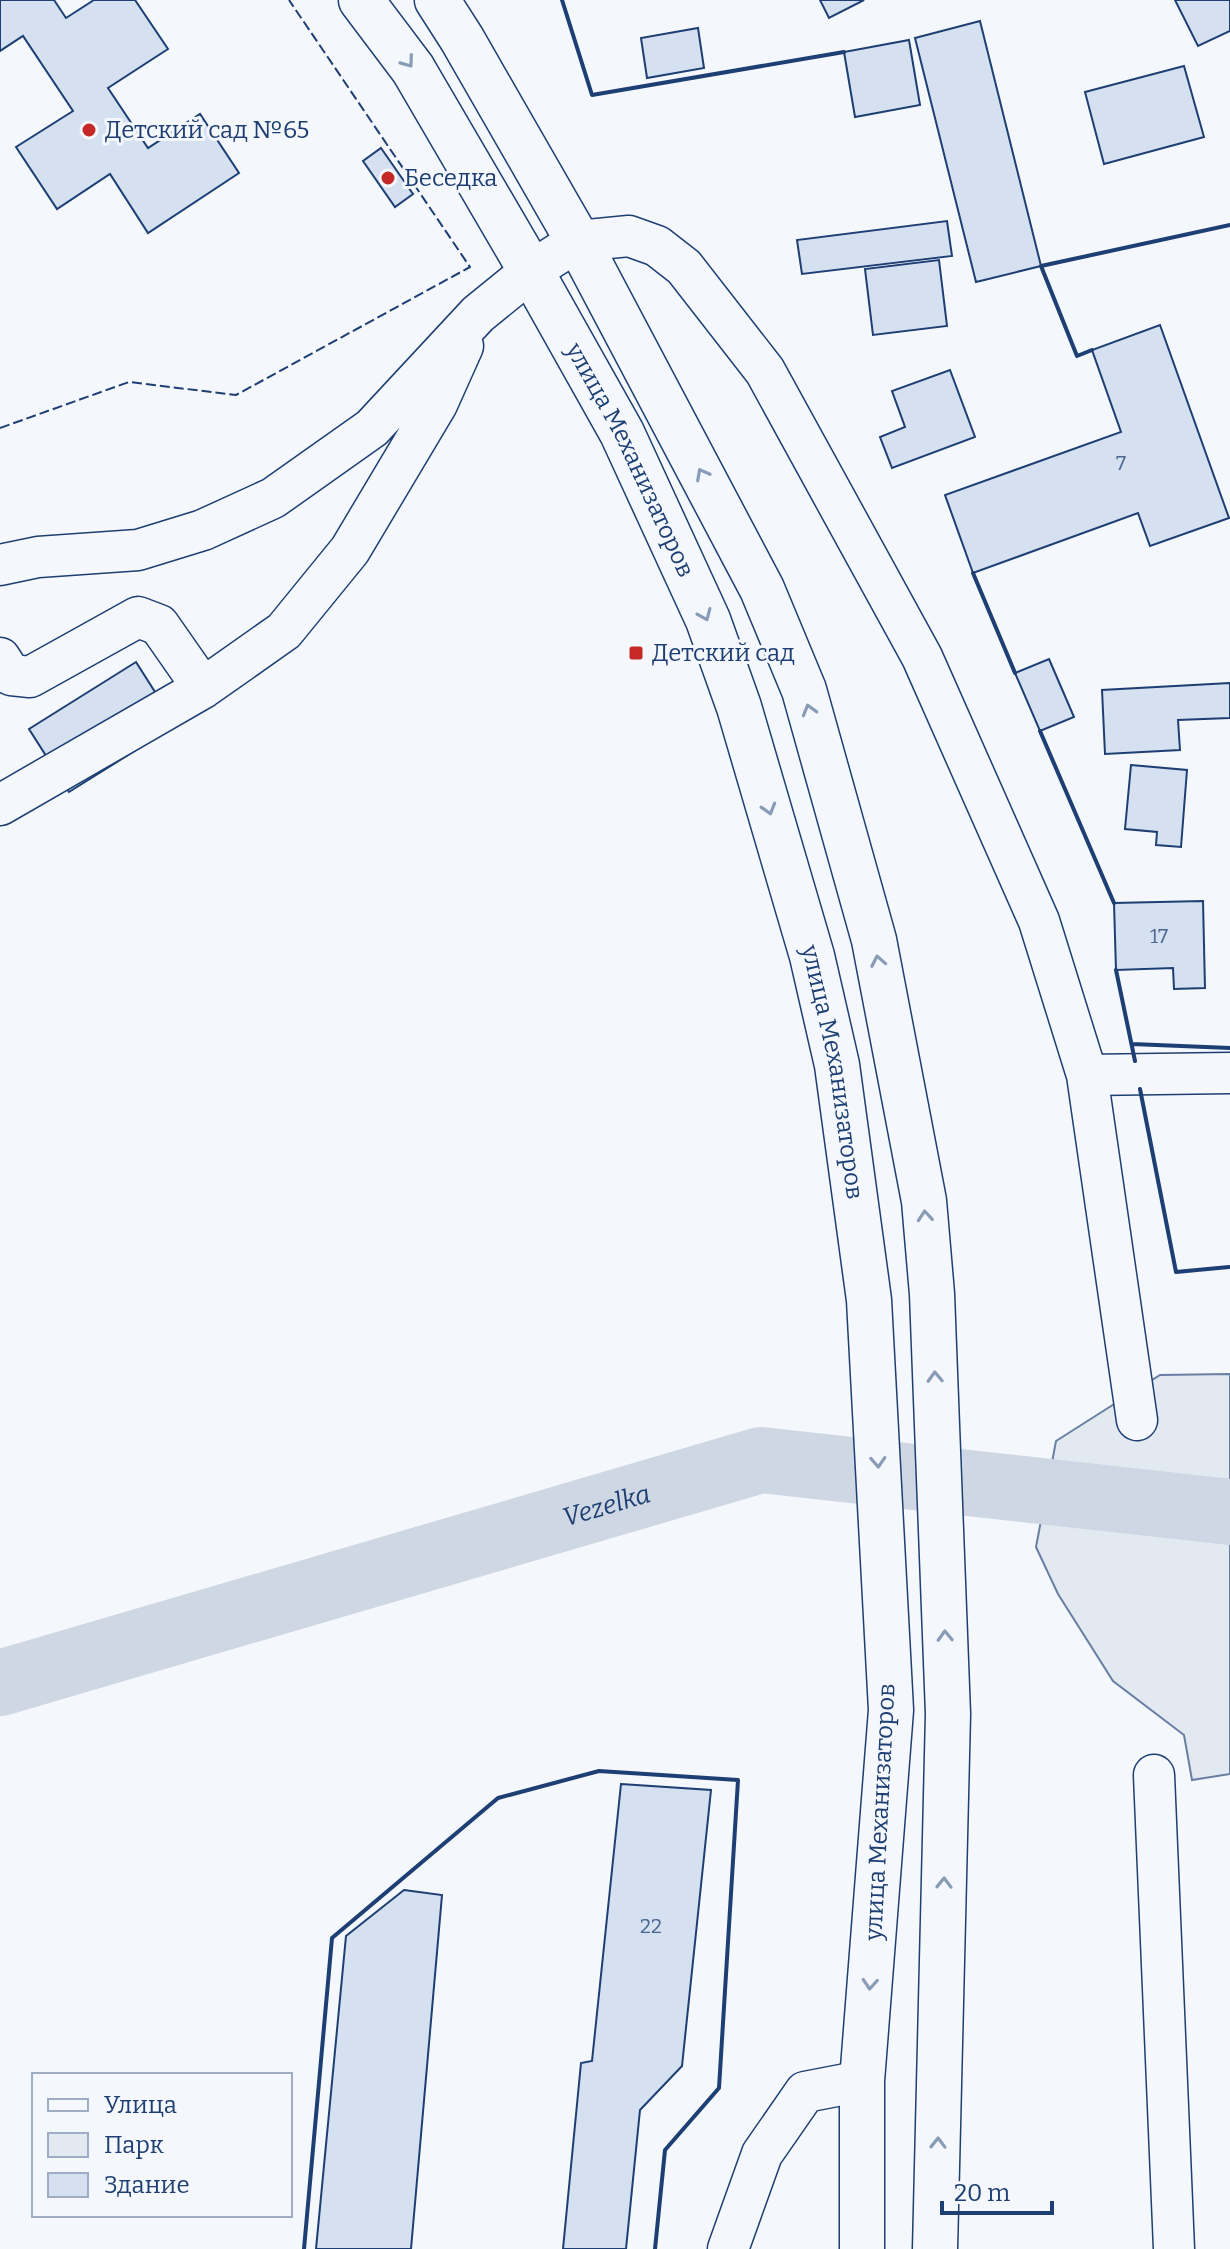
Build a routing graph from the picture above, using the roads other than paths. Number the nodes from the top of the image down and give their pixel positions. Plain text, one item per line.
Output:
1 (361, 0) edge
2 (437, 0) edge
3 (578, 241) junction
4 (531, 271) junction
5 (478, 314) junction
6 (0, 565) edge
7 (0, 658) edge
8 (203, 688) junction
9 (0, 805) edge
10 (1230, 1073) edge
11 (1087, 1075) junction
12 (1137, 1420) dead end
13 (1154, 1775) dead end
14 (862, 2081) junction
15 (728, 2249) edge
16 (862, 2249) edge
17 (935, 2249) edge
18 (1174, 2249) edge

1 -> 4 main road, улица Механизаторов
2 - 3 main road
3 - 4 lane
3 - 11 lane
17 -> 3 main road
4 - 5 lane
4 -> 14 main road, улица Механизаторов
5 - 6 lane
5 - 8 lane
7 - 8 lane
8 - 9 lane
10 - 11 lane
11 - 12 lane
13 - 18 lane
14 - 15 lane
14 - 16 main road, улица Механизаторов

